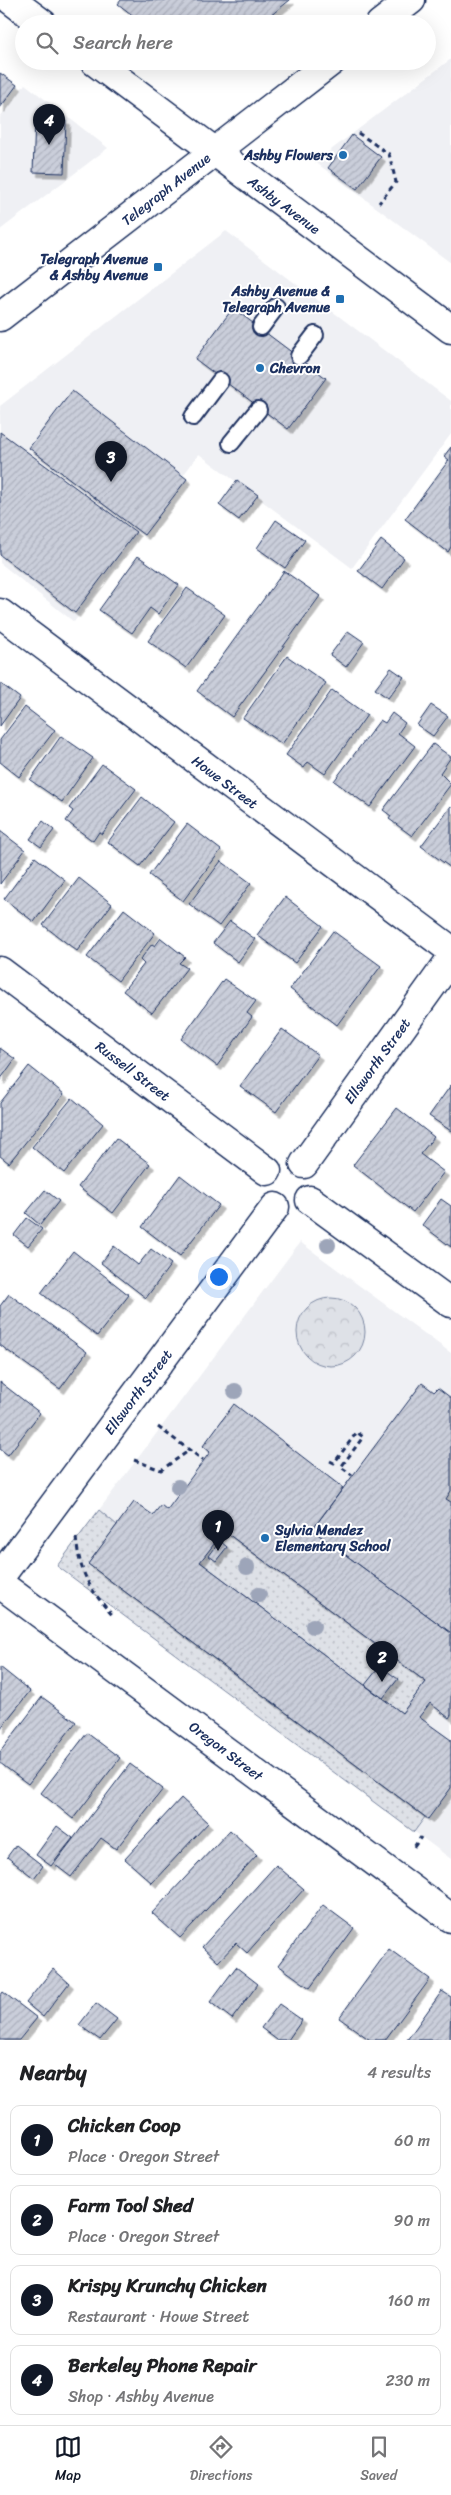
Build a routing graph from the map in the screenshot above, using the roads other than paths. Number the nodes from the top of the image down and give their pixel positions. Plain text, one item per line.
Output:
1 (11, 0) edge
2 (411, 0) edge
3 (31, 15) edge
4 (392, 15) edge
5 (106, 70) edge
6 (320, 70) edge
7 (213, 153) junction
8 (276, 307) dead end
9 (0, 317) edge
10 (261, 327) dead end
11 (451, 329) edge
12 (315, 335) dead end
13 (298, 356) dead end
14 (220, 381) dead end
15 (258, 410) dead end
16 (193, 417) dead end
17 (231, 444) dead end
18 (0, 614) edge
19 (451, 950) edge
20 (451, 959) edge
21 (0, 971) edge
22 (304, 1164) junction
23 (267, 1170) junction
24 (310, 1200) junction
25 (275, 1207) junction
26 (451, 1303) edge
27 (0, 1576) edge
28 (0, 1584) edge
29 (451, 1918) edge

1 - 3 street
2 - 4 street
5 - 7 street, Ashby Avenue
6 - 7 street, Telegraph Avenue
7 - 9 street, Telegraph Avenue
7 - 11 street, Ashby Avenue
8 - 10 lane
12 - 13 lane
14 - 16 lane
15 - 17 lane
18 - 19 street, Howe Street
20 - 22 street, Ellsworth Street
21 - 23 street, Russell Street
22 - 23 street
22 - 24 street
23 - 25 street
24 - 25 street
24 - 26 street
25 - 27 street, Ellsworth Street
28 - 29 street, Oregon Street

